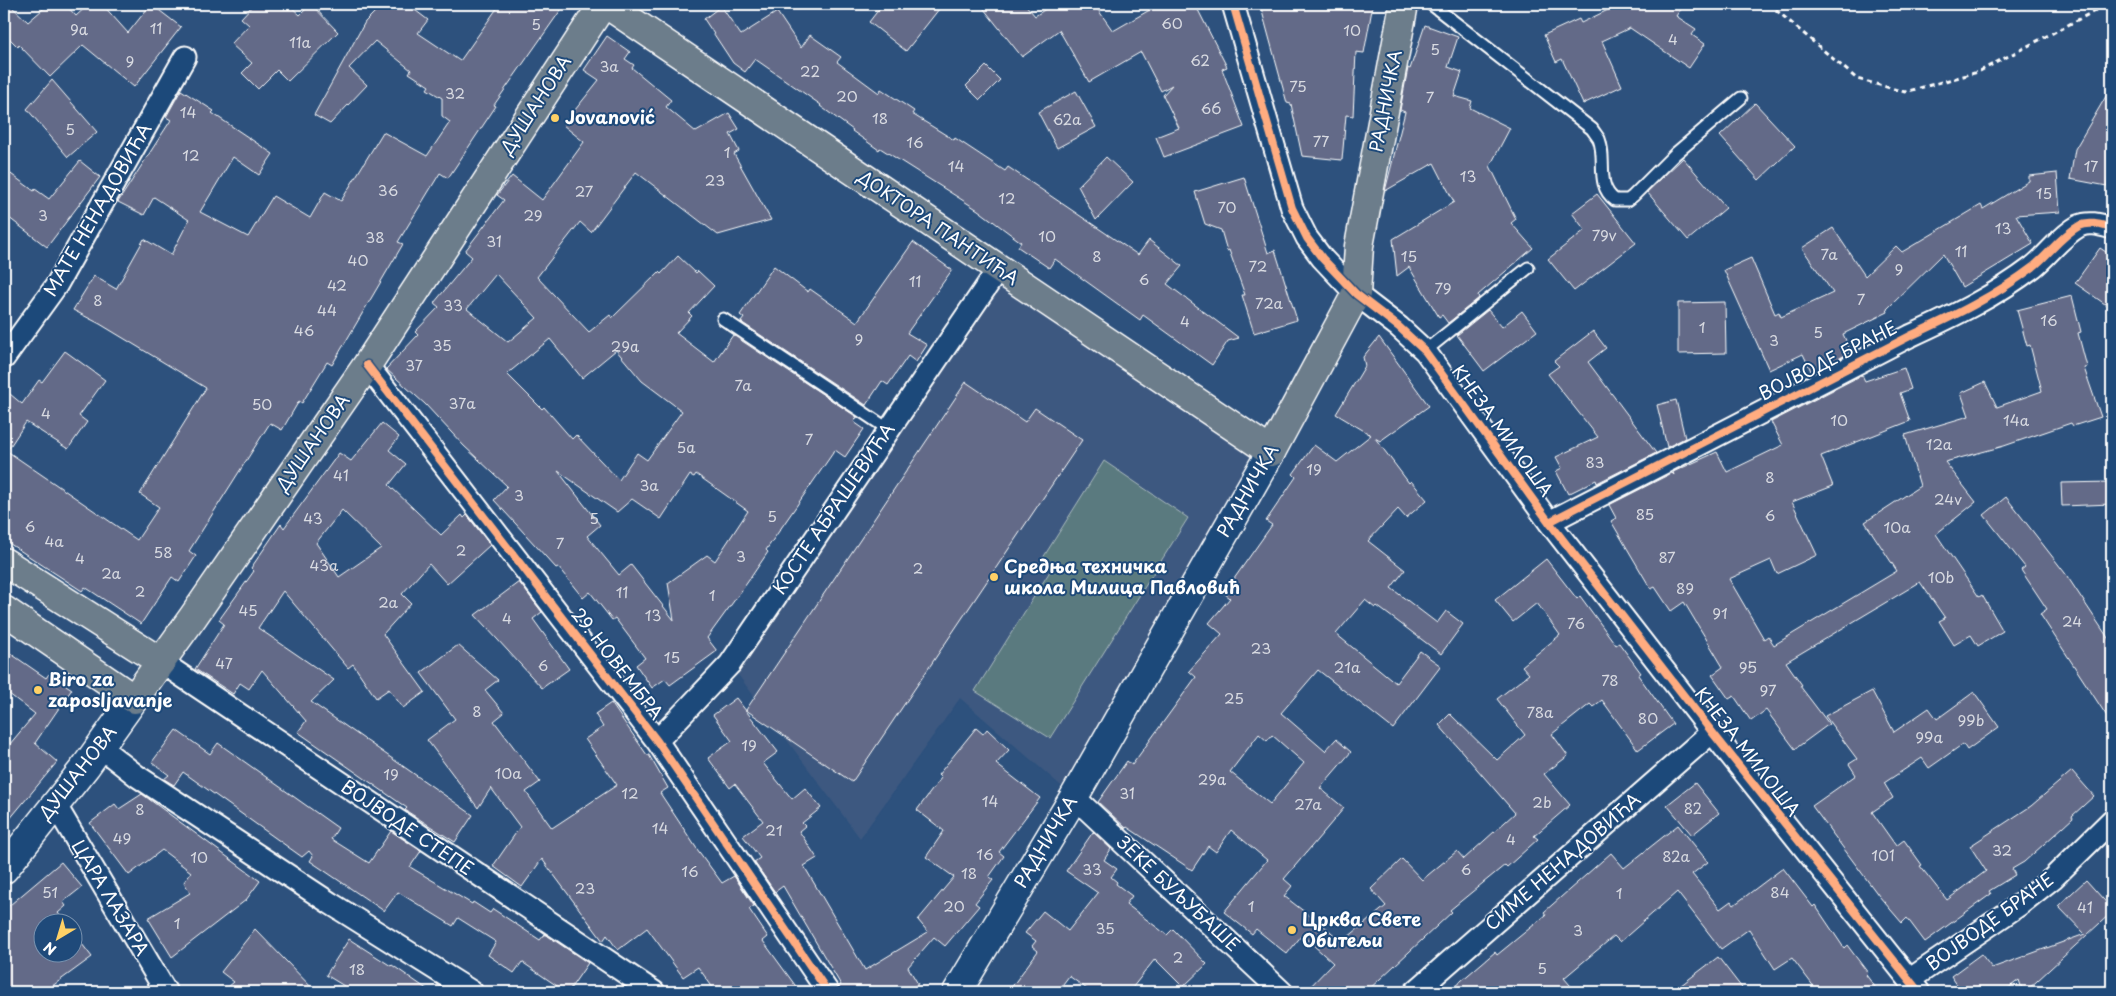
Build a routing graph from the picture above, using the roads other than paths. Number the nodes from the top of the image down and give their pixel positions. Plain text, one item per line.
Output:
1 (605, 4) edge
2 (1233, 4) edge
3 (1404, 4) edge
4 (1431, 4) edge
5 (185, 57) dead end
6 (1741, 98) dead end
7 (2112, 228) edge
8 (999, 268) junction
9 (1528, 268) dead end
10 (1356, 294) junction
11 (723, 319) dead end
12 (1425, 351) junction
13 (4, 358) edge
14 (367, 365) junction
15 (888, 429) junction
16 (1271, 452) junction
17 (1550, 522) junction
18 (4, 562) edge
19 (4, 610) edge
20 (161, 662) junction
21 (134, 699) junction
22 (1712, 732) junction
23 (657, 741) junction
24 (100, 748) junction
25 (1074, 797) junction
26 (55, 804) junction
27 (2110, 826) edge
28 (4, 869) edge
29 (1914, 986) edge
30 (166, 992) edge
31 (472, 992) edge
32 (654, 992) edge
33 (828, 992) edge
34 (958, 992) edge
35 (1282, 992) edge
36 (1414, 992) edge

1 - 8 main road, ДОКТОРА ПАНТИЋА
1 - 14 main road, ДУШАНОВА
2 - 10 street, КНЕЗА МИЛОША
3 - 10 main road, РАДНИЧКА
4 - 6 lane
5 - 13 street, МАТЕ НЕНАДОВИЋА
7 - 17 street, ВОЈВОДЕ БРАНЕ
8 - 15 street, КОСТЕ АБРАШЕВИЋА
8 - 16 main road, ДОКТОРА ПАНТИЋА
9 - 12 lane
10 - 12 street, КНЕЗА МИЛОША
10 - 16 main road, РАДНИЧКА
11 - 15 lane
12 - 17 street, КНЕЗА МИЛОША
14 - 20 main road, ДУШАНОВА
14 - 23 street, 29. НОВЕМБРА
15 - 23 street, КОСТЕ АБРАШЕВИЋА
16 - 25 street, РАДНИЧКА
17 - 22 street, КНЕЗА МИЛОША
18 - 20 main road
19 - 21 main road
20 - 21 main road, ДУШАНОВА
20 - 32 street, ВОЈВОДЕ СТЕПЕ
21 - 24 street, ДУШАНОВА
22 - 29 street, КНЕЗА МИЛОША
22 - 36 street, СИМЕ НЕНАДОВИЋА
23 - 33 street, 29. НОВЕМБРА
24 - 26 street, ДУШАНОВА
24 - 31 street
25 - 34 street, РАДНИЧКА
25 - 35 street, ЗЕКЕ БУЉУБАШЕ
26 - 28 street, ДУШАНОВА
26 - 30 street, ЦАРА ЛАЗАРА
27 - 29 street, ВОЈВОДЕ БРАНЕ

